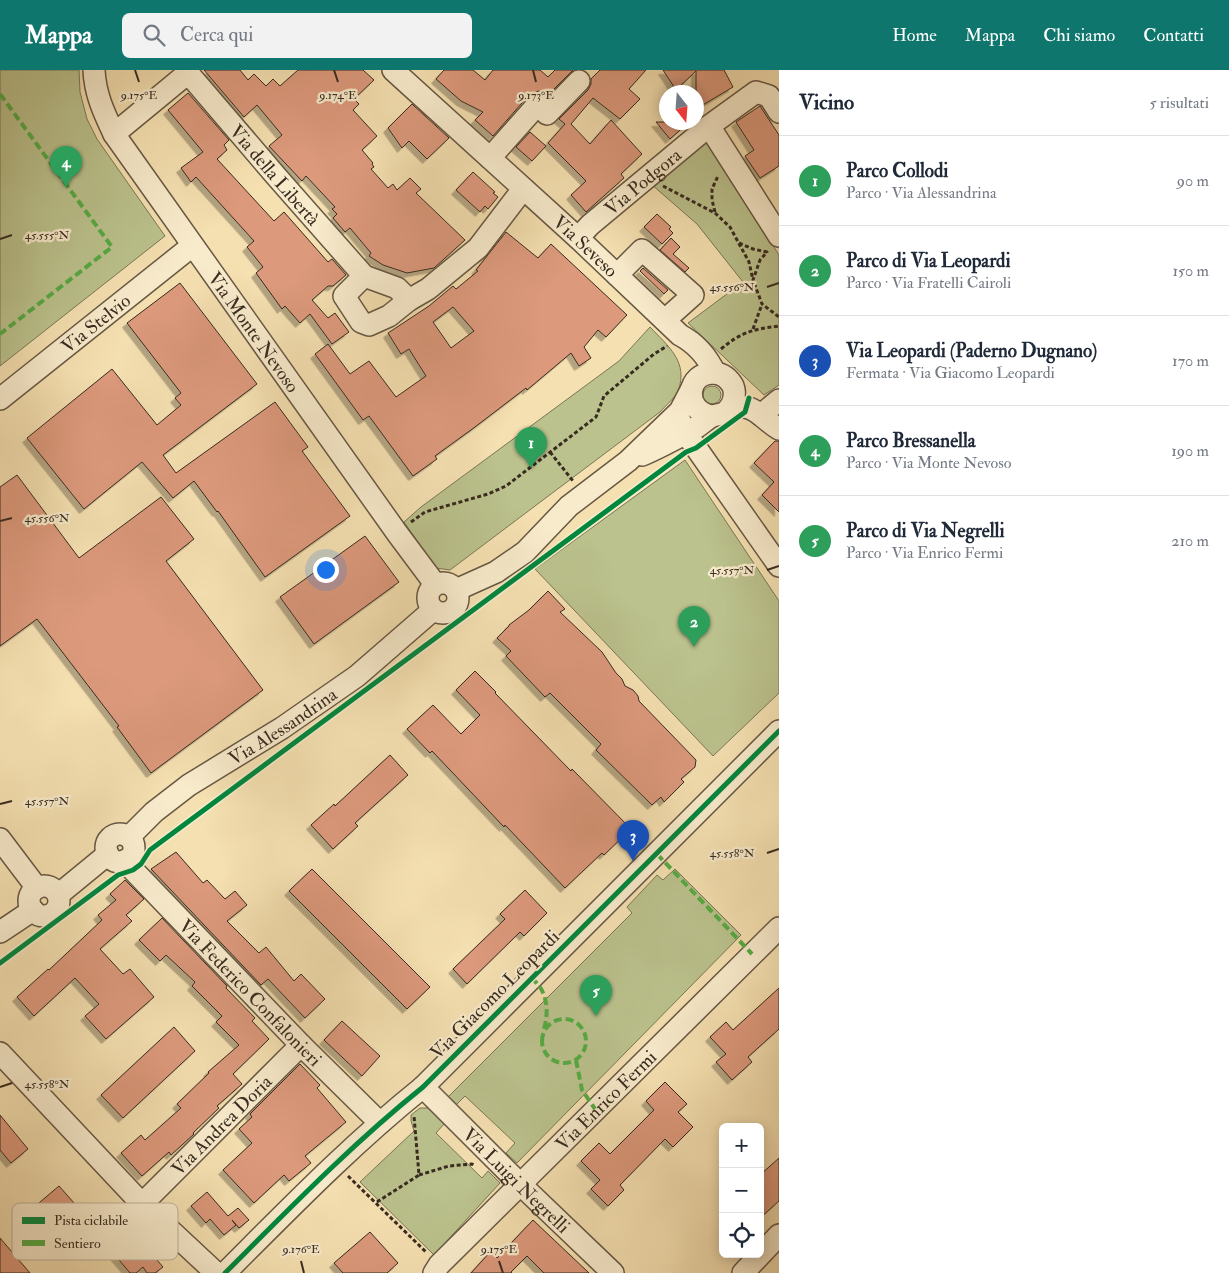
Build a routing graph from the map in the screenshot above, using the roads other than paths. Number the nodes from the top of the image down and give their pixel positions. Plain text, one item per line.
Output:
1 (94, 70) edge
2 (393, 70) edge
3 (579, 80) dead end
4 (779, 112) edge
5 (709, 126) junction
6 (114, 134) junction
7 (490, 158) junction
8 (523, 189) junction
9 (779, 236) edge
10 (578, 238) junction
11 (192, 246) junction
12 (617, 275) junction
13 (364, 276) junction
14 (408, 300) junction
15 (665, 320) junction
16 (677, 341) junction
17 (711, 366) junction
18 (732, 385) junction
19 (692, 387) junction
20 (0, 399) edge
21 (680, 411) junction
22 (771, 411) edge
23 (719, 414) junction
24 (779, 429) edge
25 (686, 433) junction
26 (628, 461) junction
27 (779, 566) edge
28 (435, 584) junction
29 (456, 590) junction
30 (433, 610) junction
31 (779, 730) edge
32 (0, 839) edge
33 (117, 857) junction
34 (37, 888) junction
35 (58, 895) junction
36 (33, 910) junction
37 (779, 928) edge
38 (0, 932) edge
39 (301, 1045) junction
40 (0, 1053) edge
41 (423, 1087) junction
42 (380, 1123) junction
43 (520, 1184) junction
44 (141, 1203) edge
45 (143, 1203) edge
46 (779, 1235) edge
47 (178, 1238) edge
48 (436, 1269) edge
49 (216, 1273) edge
50 (225, 1273) edge
51 (613, 1273) edge
52 (743, 1273) edge

1 - 6 street, Via Monte Nevoso
2 - 7 street, Via Seveso
3 - 7 street
4 - 5 street, Via Podgora
5 - 9 street
5 - 10 street, Via Podgora
6 - 11 street, Via Monte Nevoso
6 - 13 street, Via della Libertà
7 - 8 street, Via Seveso
8 - 10 street, Via Seveso
8 - 14 street
10 - 12 street, Via Seveso
11 - 20 street, Via Stelvio
11 - 28 street, Via Monte Nevoso
12 - 15 street, Via Seveso
12 - 15 street
13 - 14 street, Via della Libertà
13 - 14 street
15 - 16 street, Via Seveso
16 - 17 street, Via Seveso
16 - 19 street, Via Seveso
17 - 18 street
17 - 19 street
18 - 22 street
18 - 23 street
19 - 21 street
19 - 23 street
21 - 25 street
21 - 26 street
22 - 23 street
22 - 24 street
23 - 25 street
25 - 26 street
25 - 27 street
26 - 29 street
28 - 29 street
28 - 30 street
29 - 30 street
30 - 33 street, Via Alessandrina
31 - 41 street, Via Giacomo Leopardi
32 - 34 street
33 - 35 street, Via Alessandrina
33 - 39 street, Via Federico Confalonieri
34 - 35 street
34 - 36 street
35 - 36 street, Via Alessandrina
36 - 38 street
37 - 43 street, Via Enrico Fermi
39 - 42 street, Via Federico Confalonieri
39 - 45 street, Via Andrea Doria
40 - 44 street
41 - 42 street, Via Giacomo Leopardi
41 - 43 street, Via Luigi Negrelli
42 - 50 street, Via Giacomo Leopardi
43 - 48 street, Via Enrico Fermi
43 - 51 street, Via Luigi Negrelli
46 - 52 street
47 - 49 street

